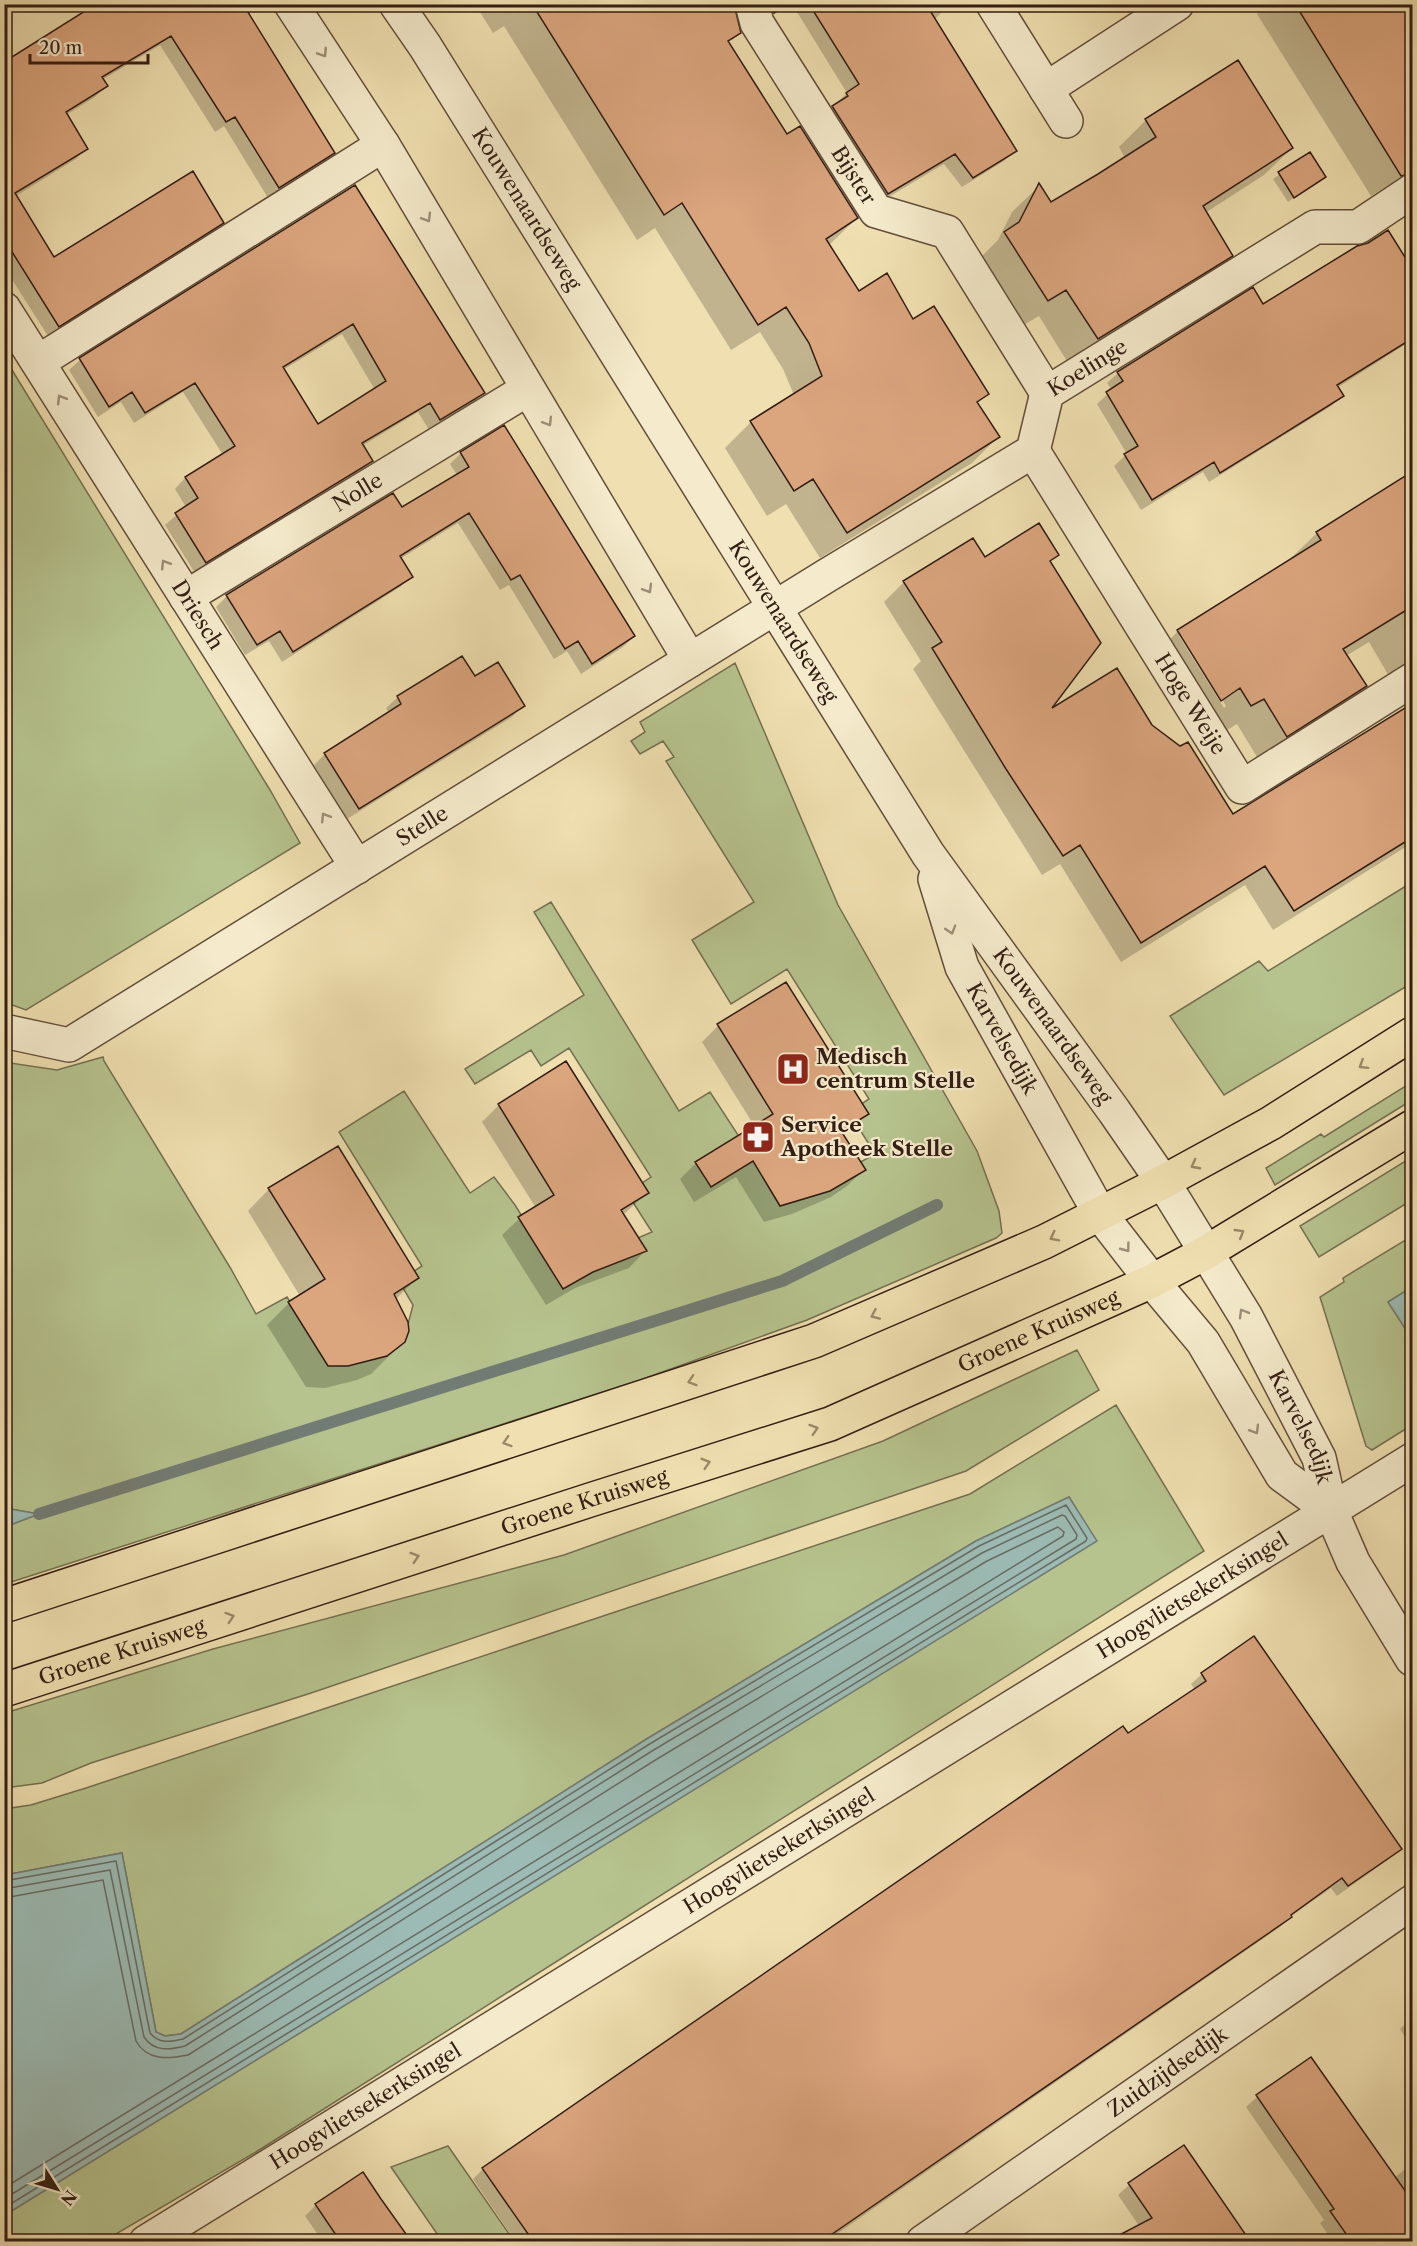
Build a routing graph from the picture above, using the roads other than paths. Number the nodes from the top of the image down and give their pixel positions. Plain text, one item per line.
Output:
1 (291, 4) edge
2 (396, 4) edge
3 (405, 4) edge
4 (752, 4) edge
5 (993, 4) edge
6 (1177, 4) edge
7 (425, 46) junction
8 (1046, 89) junction
9 (1066, 121) dead end
10 (383, 145) junction
11 (1413, 191) edge
12 (4, 309) edge
13 (38, 362) junction
14 (528, 389) junction
15 (1047, 393) junction
16 (1033, 451) junction
17 (186, 597) junction
18 (774, 608) junction
19 (690, 660) junction
20 (1413, 680) edge
21 (928, 854) junction
22 (357, 867) junction
23 (4, 1031) edge
24 (1413, 1034) edge
25 (1413, 1127) edge
26 (1163, 1182) junction
27 (1100, 1214) junction
28 (1205, 1253) junction
29 (1152, 1281) junction
30 (1413, 1460) edge
31 (1331, 1510) junction
32 (4, 1606) edge
33 (1413, 1659) edge
34 (4, 1690) edge
35 (1413, 1902) edge
36 (146, 2241) edge
37 (923, 2241) edge

1 -> 10 street
2 - 7 street, Kouwenaardseweg
3 - 7 street, Kouwenaardseweg
4 - 15 street, Bijster
5 - 8 street
6 - 8 street
7 - 18 street, Kouwenaardseweg
8 - 9 street
10 - 13 street
10 -> 14 street
11 - 15 street, Koelinge
12 - 13 street, Driesch
17 -> 13 street, Driesch
14 - 17 street, Nolle
14 -> 19 street
15 - 16 street, Koelinge
16 - 18 street
16 - 20 street, Hoge Weije
22 -> 17 street, Driesch
18 - 19 street, Stelle
18 - 21 street, Kouwenaardseweg
19 - 22 street, Stelle
21 - 26 street, Kouwenaardseweg
21 -> 27 street, Karvelsedijk
22 - 23 street, Stelle
24 -> 26 main road
28 -> 25 main road, Groene Kruisweg
26 - 27 main road
26 - 28 street
27 -> 29 street
27 -> 32 main road
28 - 29 main road, Groene Kruisweg
31 -> 28 street, Karvelsedijk
29 -> 31 street, Karvelsedijk
34 -> 29 main road, Groene Kruisweg
30 - 31 street, Hoogvlietsekerksingel
31 - 33 street, Karvelsedijk
31 - 36 street, Hoogvlietsekerksingel
35 - 37 street, Zuidzijdsedijk

